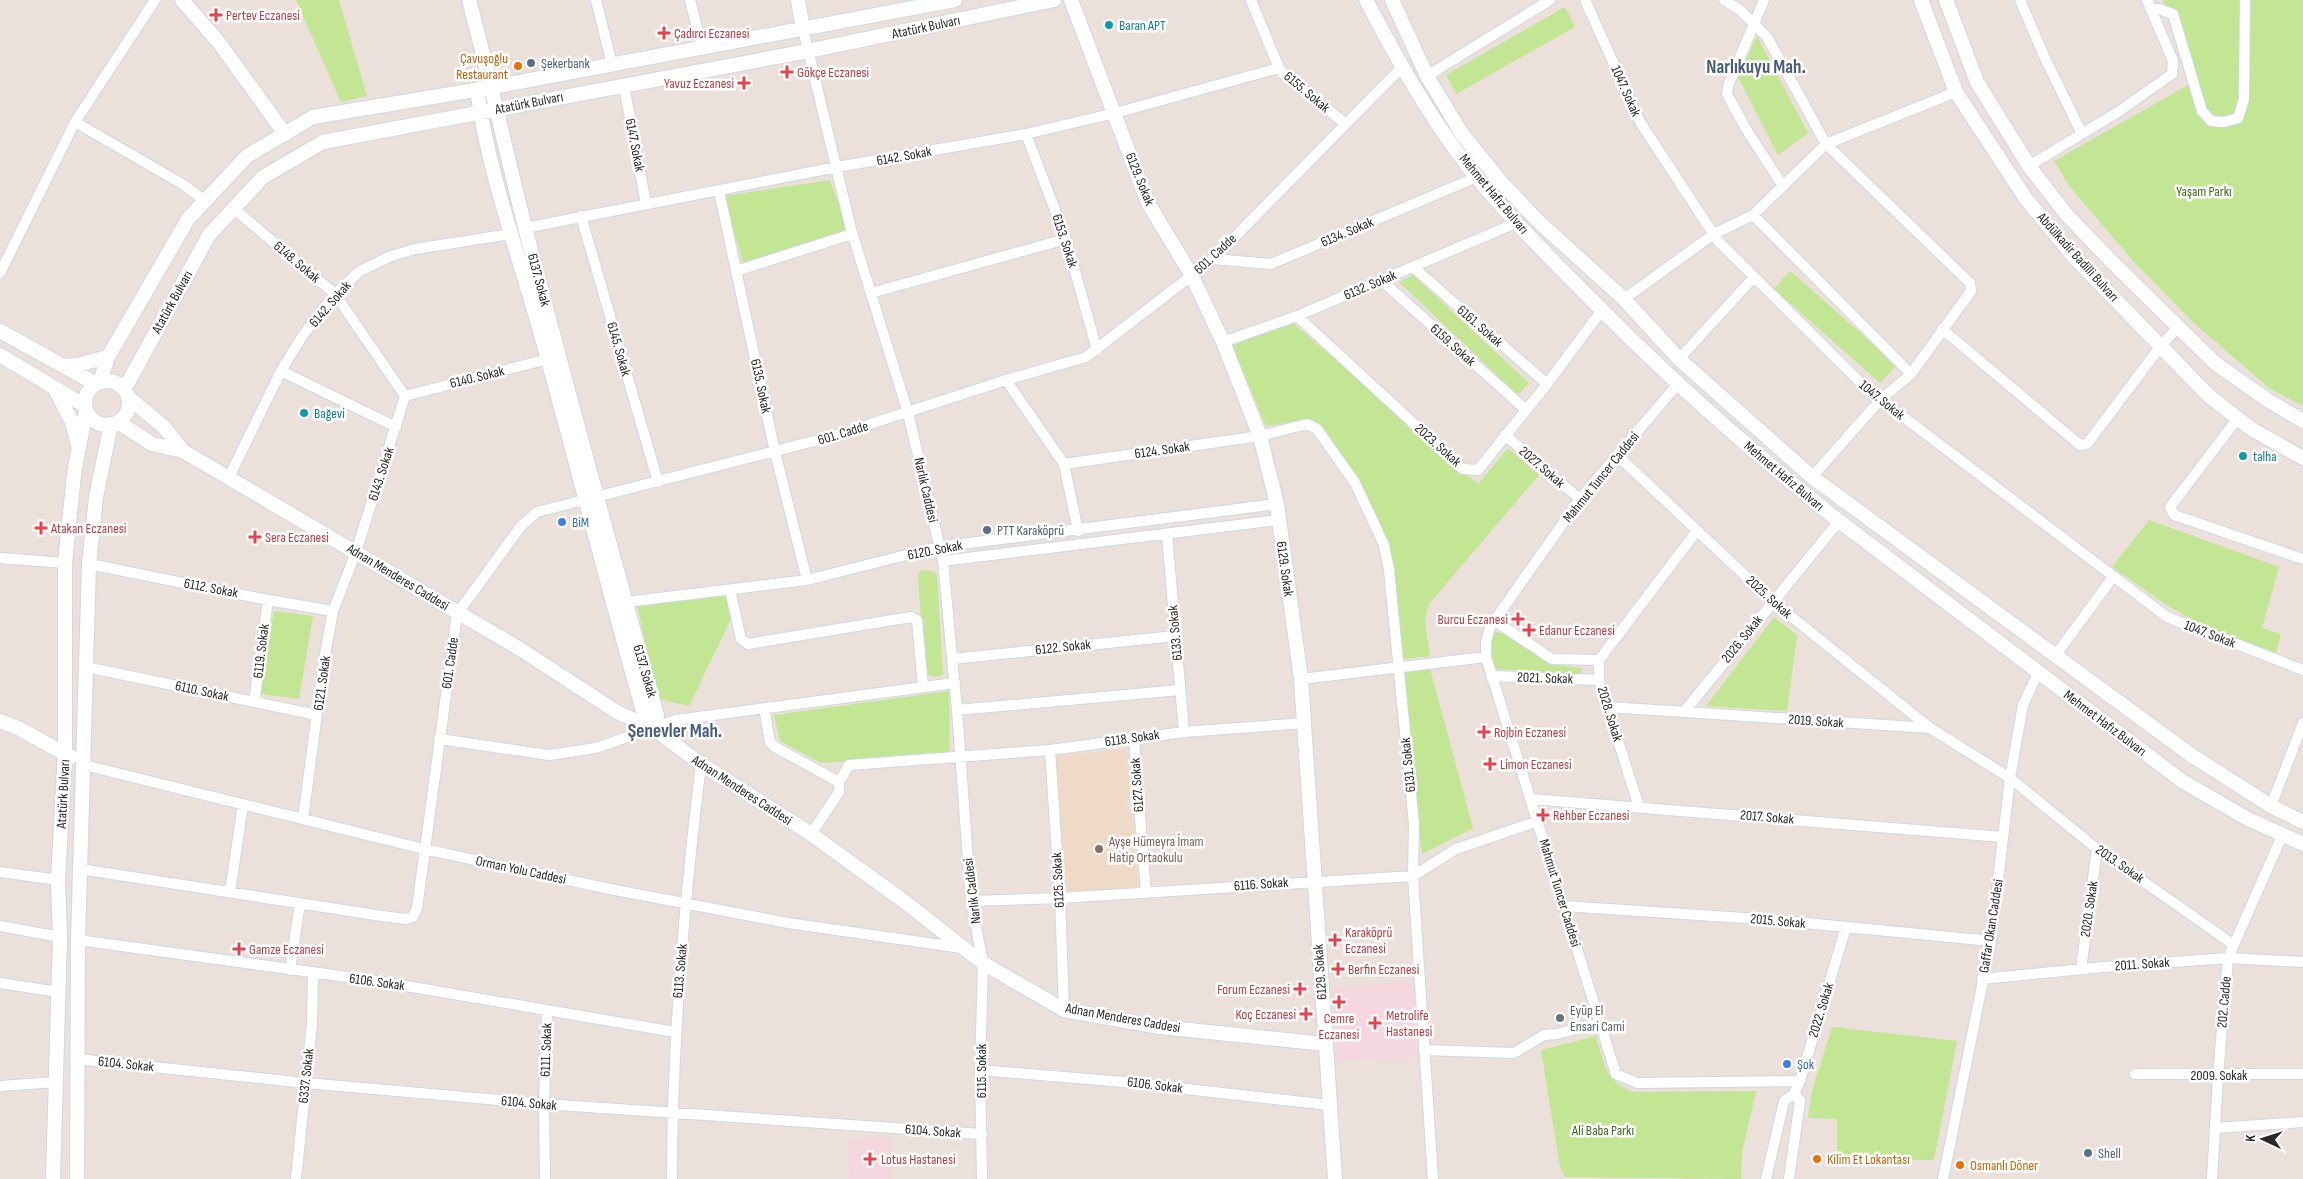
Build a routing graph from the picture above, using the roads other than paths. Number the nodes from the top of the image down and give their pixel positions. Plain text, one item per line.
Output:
1 (155, 0) edge
2 (182, 0) edge
3 (469, 0) edge
4 (596, 0) edge
5 (690, 0) edge
6 (798, 0) edge
7 (955, 0) edge
8 (1054, 0) edge
9 (1071, 0) edge
10 (1251, 0) edge
11 (1366, 0) edge
12 (1392, 0) edge
13 (1550, 0) edge
14 (1585, 0) edge
15 (1724, 0) edge
16 (1764, 0) edge
17 (1921, 0) edge
18 (1946, 0) edge
19 (2020, 0) edge
20 (2147, 0) edge
21 (2245, 0) edge
22 (2151, 10) junction
23 (1753, 23) junction
24 (803, 29) junction
25 (702, 48) junction
26 (808, 51) junction
27 (612, 65) junction
28 (1279, 68) junction
29 (1401, 68) junction
30 (1427, 76) junction
31 (624, 86) junction
32 (493, 87) junction
33 (477, 90) junction
34 (1956, 92) junction
35 (496, 110) junction
36 (480, 113) junction
37 (1115, 113) junction
38 (75, 122) junction
39 (1346, 124) junction
40 (285, 134) junction
41 (1026, 134) junction
42 (2082, 134) junction
43 (1826, 144) junction
44 (2029, 166) junction
45 (837, 168) junction
46 (1477, 177) junction
47 (1783, 186) junction
48 (719, 191) junction
49 (205, 201) junction
50 (646, 204) junction
51 (233, 208) junction
52 (1753, 215) junction
53 (581, 216) junction
54 (1516, 223) junction
55 (525, 228) junction
56 (511, 234) junction
57 (852, 234) junction
58 (1714, 234) junction
59 (1066, 239) junction
60 (1213, 259) junction
61 (1413, 267) junction
62 (736, 270) junction
63 (0, 273) edge
64 (1192, 276) junction
65 (1754, 277) junction
66 (1381, 280) junction
67 (871, 293) junction
68 (335, 294) junction
69 (1624, 299) junction
70 (1602, 310) junction
71 (1297, 316) junction
72 (2178, 327) junction
73 (1942, 329) junction
74 (0, 331) edge
75 (1223, 342) junction
76 (2160, 347) junction
77 (1097, 350) junction
78 (0, 355) edge
79 (108, 357) junction
80 (548, 359) junction
81 (1679, 360) junction
82 (64, 366) junction
83 (281, 371) junction
84 (1911, 374) junction
85 (1006, 380) junction
86 (98, 383) junction
87 (1547, 384) junction
88 (1677, 384) junction
89 (55, 388) junction
90 (126, 393) junction
91 (406, 396) junction
92 (1880, 400) junction
93 (86, 408) junction
94 (1525, 409) junction
95 (908, 413) junction
96 (2238, 418) junction
97 (2303, 421) edge
98 (114, 423) junction
99 (396, 427) junction
100 (1505, 435) junction
101 (1260, 436) junction
102 (79, 448) junction
103 (183, 451) junction
104 (775, 452) junction
105 (1617, 456) junction
106 (2303, 458) edge
107 (1064, 464) junction
108 (228, 477) junction
109 (1812, 477) junction
110 (658, 482) junction
111 (591, 499) junction
112 (1580, 499) junction
113 (1277, 504) junction
114 (1278, 520) junction
115 (1839, 521) junction
116 (1078, 531) junction
117 (1696, 532) junction
118 (1167, 535) junction
119 (938, 547) junction
120 (356, 552) junction
121 (0, 558) edge
122 (2303, 558) edge
123 (943, 561) junction
124 (65, 563) junction
125 (89, 564) junction
126 (2113, 577) junction
127 (807, 580) junction
128 (730, 590) junction
129 (268, 600) junction
130 (1772, 601) junction
131 (626, 602) junction
132 (334, 611) junction
133 (458, 614) junction
134 (1495, 621) junction
135 (1174, 636) junction
136 (2055, 656) junction
137 (1486, 657) junction
138 (952, 658) junction
139 (1599, 660) junction
140 (86, 667) junction
141 (1399, 669) junction
142 (2303, 670) edge
143 (2038, 673) junction
144 (1491, 676) junction
145 (1301, 679) junction
146 (1599, 680) junction
147 (955, 683) junction
148 (923, 687) junction
149 (1180, 690) junction
150 (254, 702) junction
151 (1608, 707) junction
152 (764, 708) junction
153 (958, 710) junction
154 (1684, 712) junction
155 (317, 715) junction
156 (0, 721) edge
157 (1304, 723) junction
158 (2303, 723) edge
159 (1930, 728) junction
160 (654, 729) junction
161 (1184, 732) junction
162 (1134, 738) junction
163 (439, 739) junction
164 (1050, 750) junction
165 (65, 753) junction
166 (961, 758) junction
167 (701, 764) junction
168 (84, 765) junction
169 (2010, 778) junction
170 (839, 782) junction
171 (1531, 799) junction
172 (243, 804) junction
173 (1639, 806) junction
174 (2271, 806) junction
175 (303, 818) junction
176 (1538, 821) junction
177 (2303, 822) edge
178 (811, 834) junction
179 (2282, 836) junction
180 (2003, 837) junction
181 (2303, 844) edge
182 (2097, 848) junction
183 (424, 849) junction
184 (80, 869) junction
185 (0, 872) edge
186 (1413, 876) junction
187 (58, 880) junction
188 (1313, 881) junction
189 (230, 892) junction
190 (1146, 893) junction
191 (1060, 898) junction
192 (971, 901) junction
193 (300, 903) junction
194 (686, 904) junction
195 (1564, 906) junction
196 (0, 926) edge
197 (1846, 927) junction
198 (60, 937) junction
199 (78, 940) junction
200 (1991, 941) junction
201 (2234, 944) junction
202 (964, 948) junction
203 (2228, 958) junction
204 (2303, 962) edge
205 (983, 963) junction
206 (2081, 969) junction
207 (290, 970) junction
208 (313, 974) junction
209 (1982, 979) junction
210 (0, 983) edge
211 (58, 992) junction
212 (1064, 1010) junction
213 (547, 1011) junction
214 (1599, 1022) junction
215 (675, 1032) junction
216 (1325, 1044) junction
217 (1424, 1050) junction
218 (77, 1059) junction
219 (980, 1070) junction
220 (2134, 1074) dead end
221 (2303, 1074) edge
222 (2218, 1076) junction
223 (1800, 1081) junction
224 (56, 1082) junction
225 (306, 1083) junction
226 (0, 1086) edge
227 (1794, 1094) junction
228 (544, 1104) junction
229 (1330, 1105) junction
230 (672, 1115) junction
231 (2303, 1122) edge
232 (2215, 1128) junction
233 (982, 1134) junction
234 (78, 1177) edge
235 (53, 1179) edge
236 (296, 1179) edge
237 (545, 1179) edge
238 (672, 1179) edge
239 (982, 1179) edge
240 (1335, 1179) edge
241 (1433, 1179) edge
242 (1766, 1179) edge
243 (1789, 1179) edge
244 (1943, 1179) edge
245 (2212, 1179) edge

1 - 38 street
2 - 40 main road
3 - 32 main road, 6137. Sokak
4 - 27 street
5 - 25 street
6 - 24 main road
7 - 24 main road, Atatürk Bulvarı
8 - 26 main road, Atatürk Bulvarı
9 - 37 main road, 6129. Sokak
10 - 28 street, 6155. Sokak
11 - 29 main road, Mehmet Hafız Bulvarı
12 - 30 main road, Mehmet Hafız Bulvarı
13 - 30 street
14 - 58 street, 1047. Sokak
15 - 23 street
16 - 23 street
17 - 34 main road, Abdülkadir Badilli Bulvarı
18 - 44 main road, Abdülkadir Badilli Bulvarı
19 - 42 street
20 - 22 street
21 - 22 street
22 - 42 street
23 - 43 street
23 - 47 street
24 - 25 main road, Atatürk Bulvarı
24 - 26 street, Narlık Caddesi
25 - 27 main road, Atatürk Bulvarı
26 - 31 main road, Atatürk Bulvarı
26 - 45 street, Narlık Caddesi
27 - 32 main road, Atatürk Bulvarı
28 - 37 street, 6142. Sokak
28 - 39 street, 6155. Sokak
29 - 39 street, 601. Cadde
29 - 46 main road, Mehmet Hafız Bulvarı
30 - 69 main road, Mehmet Hafız Bulvarı
31 - 35 main road, Atatürk Bulvarı
31 - 50 street, 6147. Sokak
32 - 33 main road, Atatürk Bulvarı
32 - 35 main road, 6137. Sokak
33 - 36 main road, 6137. Sokak
33 - 40 main road, Atatürk Bulvarı
34 - 43 street
34 - 76 main road, Abdülkadir Badilli Bulvarı
35 - 36 main road, Atatürk Bulvarı
35 - 55 main road, 6137. Sokak
36 - 51 main road, Atatürk Bulvarı
36 - 56 main road, 6137. Sokak
37 - 41 street, 6142. Sokak
37 - 64 main road, 6129. Sokak
38 - 49 street
38 - 63 street
39 - 60 street, 601. Cadde
40 - 49 main road, Atatürk Bulvarı
41 - 45 street, 6142. Sokak
41 - 59 street, 6153. Sokak
42 - 44 street
43 - 47 street
43 - 73 street
44 - 72 main road, Abdülkadir Badilli Bulvarı
45 - 48 street, 6142. Sokak
45 - 57 street, Narlık Caddesi
46 - 54 main road, Mehmet Hafız Bulvarı
46 - 60 street, 6134. Sokak
47 - 52 street
48 - 50 street, 6142. Sokak
48 - 62 street, 6135. Sokak
49 - 79 main road, Atatürk Bulvarı
50 - 53 street, 6142. Sokak
51 - 68 street, 6148. Sokak
51 - 90 main road, Atatürk Bulvarı
52 - 58 street
52 - 84 street
53 - 55 street, 6142. Sokak
53 - 110 street, 6145. Sokak
54 - 61 street, 6132. Sokak
54 - 70 main road, Mehmet Hafız Bulvarı
55 - 111 main road, 6137. Sokak
56 - 68 street, 6142. Sokak
56 - 80 main road, 6137. Sokak
57 - 62 street
57 - 67 street, Narlık Caddesi
58 - 65 street, 1047. Sokak
58 - 69 street
59 - 67 street
59 - 77 street, 6153. Sokak
60 - 64 street, 601. Cadde
61 - 66 street, 6132. Sokak
61 - 87 street, 6161. Sokak
62 - 104 street, 6135. Sokak
64 - 75 main road, 6129. Sokak
64 - 77 street, 601. Cadde
65 - 81 street
65 - 92 street, 1047. Sokak
66 - 71 street, 6132. Sokak
66 - 94 street, 6159. Sokak
67 - 95 street, Narlık Caddesi
68 - 83 street, 6142. Sokak
68 - 91 street, 6148. Sokak
69 - 81 main road, Mehmet Hafız Bulvarı
70 - 87 street, 2023. Sokak
70 - 88 main road, Mehmet Hafız Bulvarı
71 - 75 street, 6132. Sokak
71 - 100 street, 2023. Sokak
72 - 76 street
72 - 97 main road, Abdülkadir Badilli Bulvarı
73 - 76 street
73 - 84 street
74 - 82 main road
75 - 101 main road, 6129. Sokak
76 - 96 main road, Abdülkadir Badilli Bulvarı
77 - 85 street, 601. Cadde
78 - 89 main road
79 - 82 main road
79 - 86 main road, Atatürk Bulvarı
80 - 91 street, 6140. Sokak
80 - 111 main road, 6137. Sokak
81 - 109 main road, Mehmet Hafız Bulvarı
82 - 86 main road
83 - 99 street
83 - 108 street, 6142. Sokak
84 - 92 street
85 - 95 street, 601. Cadde
85 - 107 street
86 - 90 main road
86 - 93 main road
87 - 94 street, 2023. Sokak
88 - 105 street, Mahmut Tuncer Caddesi
88 - 115 main road, Mehmet Hafız Bulvarı
89 - 93 main road
89 - 102 main road
90 - 98 main road
90 - 103 main road
91 - 99 street, 6143. Sokak
92 - 109 street
92 - 126 street, 1047. Sokak
93 - 98 main road
93 - 102 main road, Atatürk Bulvarı
94 - 100 street, 2023. Sokak
95 - 104 street, 601. Cadde
95 - 119 street, Narlık Caddesi
96 - 106 main road, Abdülkadir Badilli Bulvarı
96 - 122 street
98 - 103 main road
98 - 125 main road, Atatürk Bulvarı
99 - 120 street, 6143. Sokak
100 - 112 street, 2027. Sokak
101 - 107 street, 6124. Sokak
101 - 113 main road, 6129. Sokak
101 - 141 street, 6131. Sokak
102 - 124 main road, Atatürk Bulvarı
103 - 108 main road, Adnan Menderes Caddesi
104 - 110 street, 601. Cadde
104 - 127 street, 6135. Sokak
105 - 112 street, Mahmut Tuncer Caddesi
105 - 117 street, 2025. Sokak
107 - 116 street
108 - 120 main road, Adnan Menderes Caddesi
109 - 136 main road, Mehmet Hafız Bulvarı
110 - 111 street, 601. Cadde
111 - 131 main road, 6137. Sokak
111 - 133 street, 601. Cadde
111 - 160 main road, 6137. Sokak
112 - 134 street, Mahmut Tuncer Caddesi
113 - 114 main road, 6129. Sokak
113 - 116 street, 6120. Sokak
114 - 118 street
114 - 145 main road, 6129. Sokak
115 - 130 street, 2026. Sokak
115 - 143 main road, Mehmet Hafız Bulvarı
116 - 119 street, 6120. Sokak
117 - 130 street, 2025. Sokak
117 - 139 street
118 - 123 street
118 - 135 street, 6133. Sokak
119 - 123 street, Narlık Caddesi
119 - 127 street, 6120. Sokak
120 - 132 street, 6121. Sokak
120 - 133 main road, Adnan Menderes Caddesi
121 - 124 street
123 - 138 street, Narlık Caddesi
124 - 165 main road, Atatürk Bulvarı
125 - 129 street, 6112. Sokak
125 - 140 main road, Atatürk Bulvarı
126 - 136 street
126 - 142 street, 1047. Sokak
127 - 128 street, 6120. Sokak
128 - 131 street, 6120. Sokak
128 - 148 street
129 - 132 street, 6112. Sokak
129 - 150 street, 6119. Sokak
130 - 154 street, 2026. Sokak
130 - 159 street, 2025. Sokak
131 - 160 main road, 6137. Sokak
132 - 155 street, 6121. Sokak
133 - 160 main road, Adnan Menderes Caddesi
133 - 163 street, 601. Cadde
134 - 137 street, Mahmut Tuncer Caddesi
134 - 139 street
135 - 138 street, 6122. Sokak
135 - 149 street, 6133. Sokak
136 - 174 main road, Mehmet Hafız Bulvarı
137 - 141 street
137 - 144 street, Mahmut Tuncer Caddesi
138 - 147 street, Narlık Caddesi
139 - 146 street, 2028. Sokak
140 - 150 street, 6110. Sokak
140 - 168 main road, Atatürk Bulvarı
141 - 145 street
141 - 186 street, 6131. Sokak
143 - 169 street, Gaffar Okan Caddesi
143 - 179 main road, Mehmet Hafız Bulvarı
144 - 146 street, 2021. Sokak
144 - 171 street, Mahmut Tuncer Caddesi
145 - 157 main road, 6129. Sokak
146 - 151 street, 2028. Sokak
147 - 148 street
147 - 153 street, Narlık Caddesi
148 - 152 street
149 - 153 street
149 - 161 street, 6133. Sokak
150 - 155 street, 6110. Sokak
151 - 154 street, 2019. Sokak
151 - 173 street, 2028. Sokak
152 - 160 street
152 - 170 street
153 - 166 street, Narlık Caddesi
154 - 159 street, 2019. Sokak
155 - 175 street, 6121. Sokak
156 - 165 main road
157 - 161 street, 6118. Sokak
157 - 188 main road, 6129. Sokak
158 - 174 street
159 - 169 street, 2019. Sokak
160 - 163 street
160 - 167 main road, Adnan Menderes Caddesi
161 - 162 street, 6118. Sokak
162 - 164 street, 6118. Sokak
162 - 190 street, 6127. Sokak
163 - 183 street, 601. Cadde
164 - 166 street, 6118. Sokak
164 - 191 street, 6125. Sokak
165 - 168 main road
165 - 187 main road, Atatürk Bulvarı
166 - 170 street, 6118. Sokak
166 - 192 street, Narlık Caddesi
167 - 178 main road, Adnan Menderes Caddesi
167 - 194 street, 6113. Sokak
168 - 172 street, Orman Yolu Caddesi
168 - 184 main road, Atatürk Bulvarı
169 - 180 street, Gaffar Okan Caddesi
169 - 182 street, 2013. Sokak
170 - 178 street
171 - 173 street, 2017. Sokak
171 - 176 street, Mahmut Tuncer Caddesi
172 - 175 street, Orman Yolu Caddesi
172 - 189 street
173 - 180 street, 2017. Sokak
174 - 177 main road, Mehmet Hafız Bulvarı
175 - 183 street, Orman Yolu Caddesi
176 - 186 street, 6116. Sokak
176 - 195 street, Mahmut Tuncer Caddesi
178 - 202 main road, Adnan Menderes Caddesi
179 - 181 main road, Mehmet Hafız Bulvarı
179 - 201 street, 202. Cadde
180 - 200 street, Gaffar Okan Caddesi
182 - 201 street, 2013. Sokak
182 - 206 street, 2020. Sokak
183 - 193 street, 601. Cadde
183 - 194 street, Orman Yolu Caddesi
184 - 189 street
184 - 199 main road, Atatürk Bulvarı
185 - 187 street
186 - 188 street, 6116. Sokak
186 - 217 street, 6131. Sokak
187 - 198 main road, Atatürk Bulvarı
188 - 190 street, 6116. Sokak
188 - 216 main road, 6129. Sokak
189 - 193 street
190 - 191 street, 6116. Sokak
191 - 192 street, 6116. Sokak
191 - 212 street, 6125. Sokak
192 - 205 street, Narlık Caddesi
193 - 207 street
194 - 202 street, Orman Yolu Caddesi
194 - 215 street, 6113. Sokak
195 - 197 street, 2015. Sokak
195 - 214 street, Mahmut Tuncer Caddesi
196 - 198 street
197 - 200 street, 2015. Sokak
197 - 223 street, 2022. Sokak
198 - 211 main road, Atatürk Bulvarı
199 - 207 street, 6106. Sokak
199 - 218 main road, Atatürk Bulvarı
200 - 209 street, Gaffar Okan Caddesi
201 - 203 street, 202. Cadde
202 - 205 main road, Adnan Menderes Caddesi
203 - 204 street, 2011. Sokak
203 - 206 street, 2011. Sokak
203 - 222 street, 202. Cadde
205 - 212 main road, Adnan Menderes Caddesi
205 - 219 street, 6115. Sokak
206 - 209 street, 2011. Sokak
207 - 208 street, 6106. Sokak
208 - 213 street, 6106. Sokak
208 - 225 street, 6337. Sokak
209 - 244 street, Gaffar Okan Caddesi
210 - 211 street
211 - 224 main road, Atatürk Bulvarı
212 - 216 main road, Adnan Menderes Caddesi
213 - 215 street, 6106. Sokak
213 - 228 street, 6111. Sokak
214 - 217 street
214 - 223 street, Mahmut Tuncer Caddesi
215 - 230 street, 6113. Sokak
216 - 229 main road, 6129. Sokak
217 - 241 street, 6131. Sokak
218 - 225 street, 6104. Sokak
218 - 234 main road, Atatürk Bulvarı
219 - 229 street, 6106. Sokak
219 - 233 street, 6115. Sokak
220 - 222 street, 2009. Sokak
221 - 222 street, 2009. Sokak
222 - 232 street, 202. Cadde
223 - 227 street, 2022. Sokak
224 - 226 street
224 - 235 main road, Atatürk Bulvarı
225 - 228 street, 6104. Sokak
225 - 236 street, 6337. Sokak
227 - 242 street, 2022. Sokak
227 - 243 street
228 - 230 street, 6104. Sokak
228 - 237 street, 6111. Sokak
229 - 240 main road, 6129. Sokak
230 - 233 street, 6104. Sokak
230 - 238 street, 6113. Sokak
231 - 232 street
232 - 245 street, 202. Cadde
233 - 239 street, 6115. Sokak

